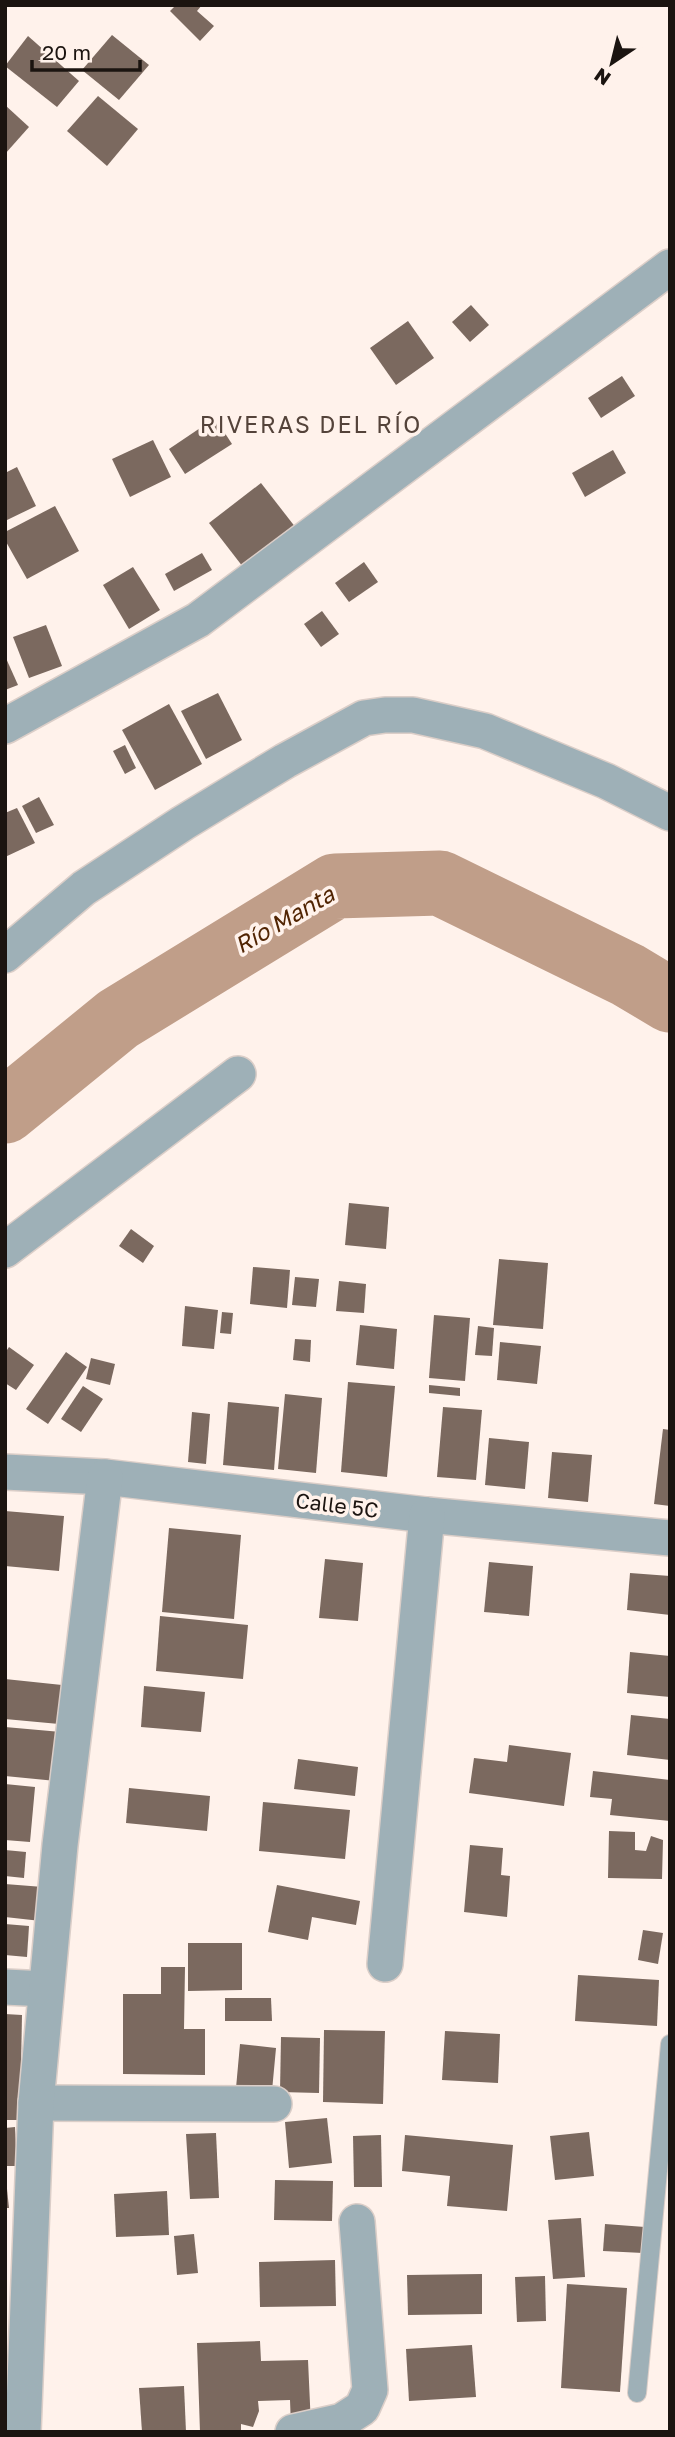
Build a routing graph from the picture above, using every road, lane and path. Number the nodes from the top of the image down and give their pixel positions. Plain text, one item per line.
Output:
1 (670, 267) edge
2 (5, 726) edge
3 (670, 813) edge
4 (5, 955) edge
5 (238, 1074) dead end
6 (5, 1250) edge
7 (5, 1472) edge
8 (105, 1477) junction
9 (427, 1515) junction
10 (670, 1538) edge
11 (385, 1964) dead end
12 (5, 1987) edge
13 (46, 1989) junction
14 (670, 2044) edge
15 (36, 2103) junction
16 (274, 2104) dead end
17 (357, 2222) dead end
18 (637, 2393) dead end
19 (23, 2432) edge
20 (293, 2432) edge

1 - 2 street
3 - 4 street
5 - 6 street
7 - 8 street, Calle 5C
8 - 9 street, Calle 5C
8 - 13 street
9 - 10 street, Calle 5C
9 - 11 street
12 - 13 street
13 - 15 street
14 - 18 lane
15 - 16 street
15 - 19 street
17 - 20 street

